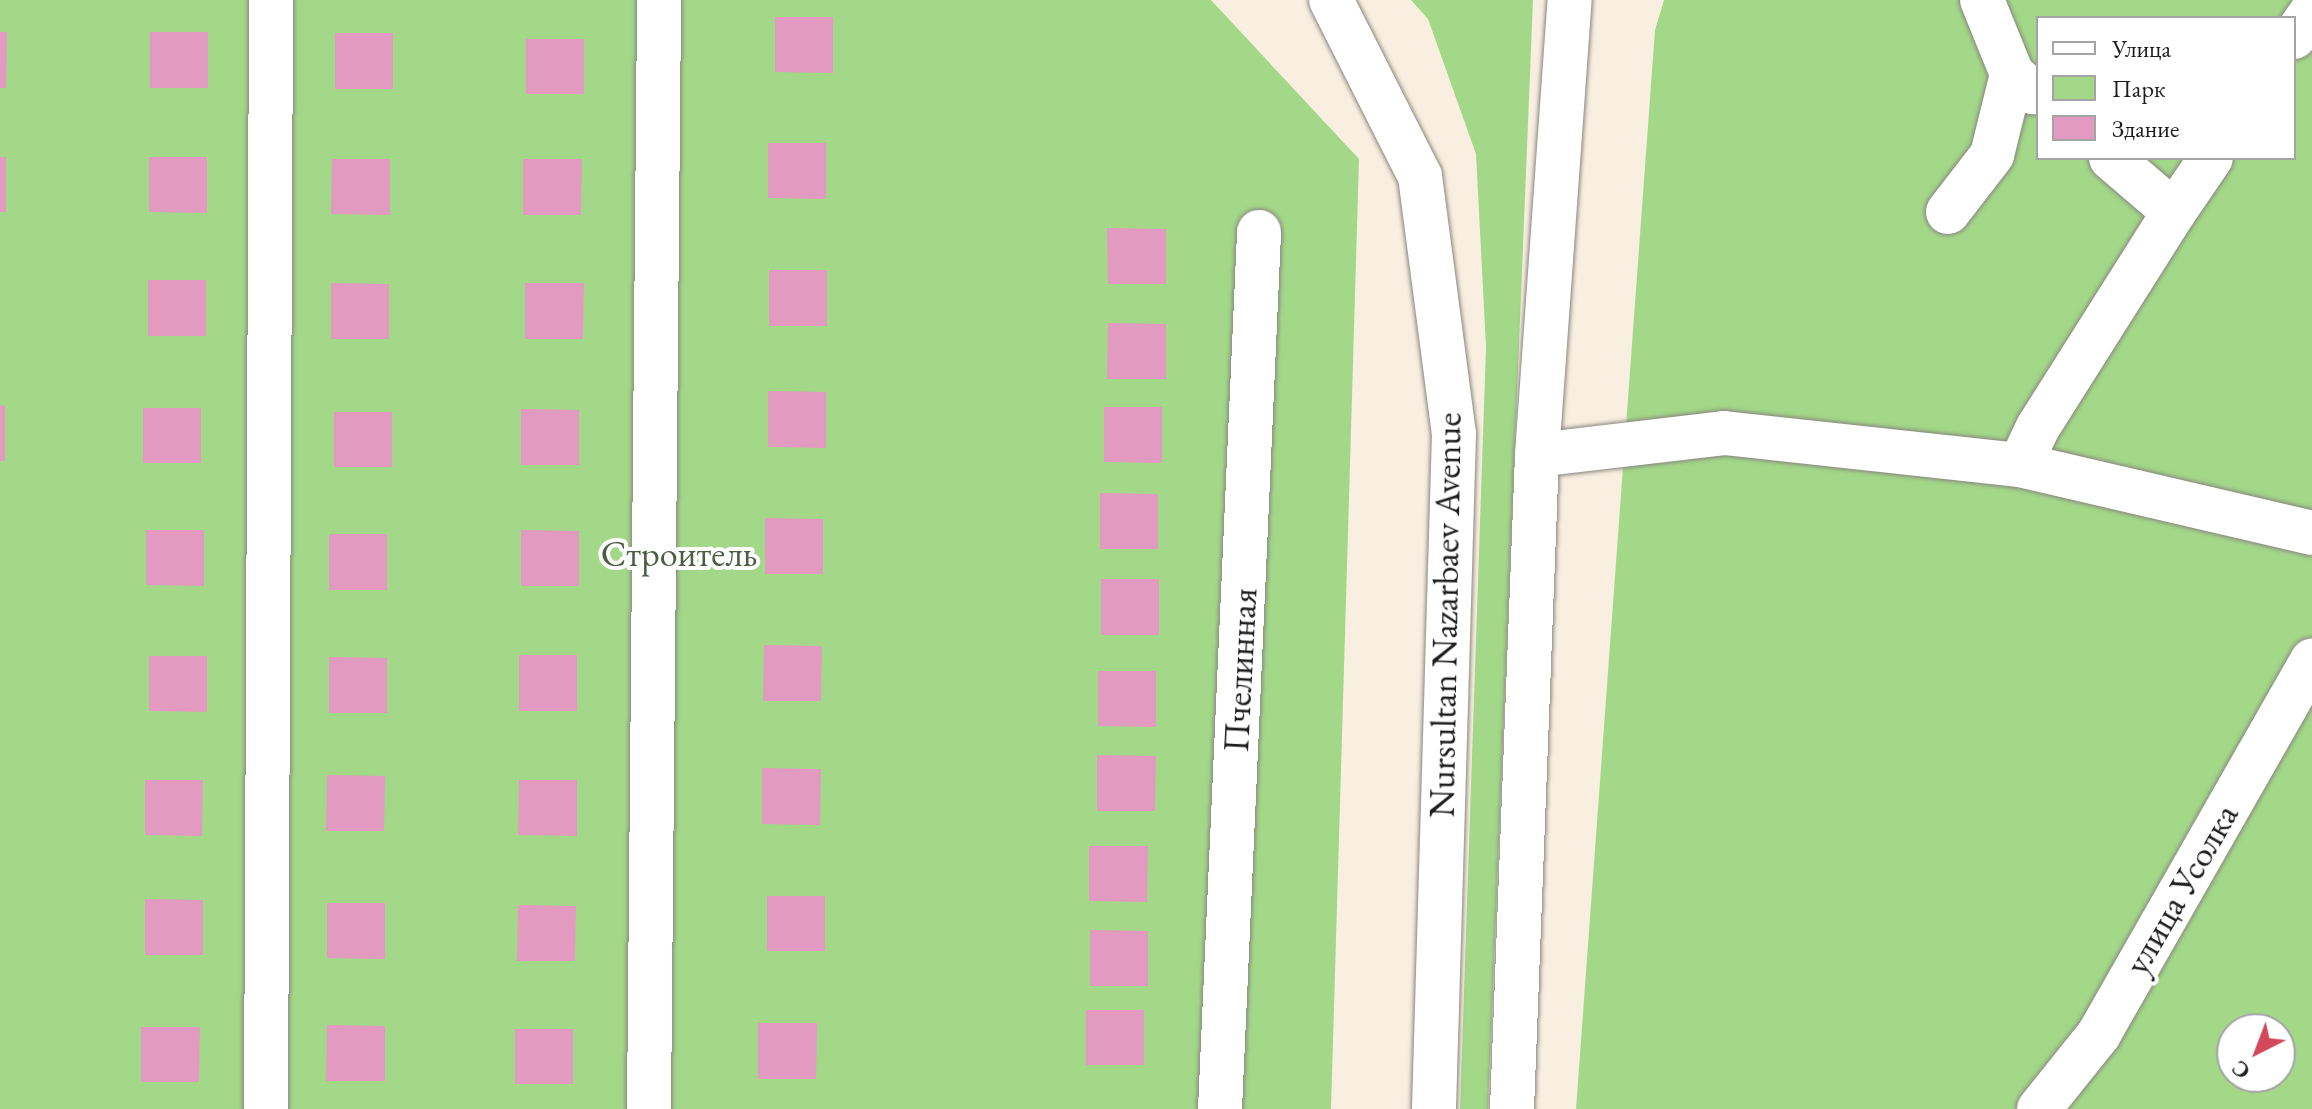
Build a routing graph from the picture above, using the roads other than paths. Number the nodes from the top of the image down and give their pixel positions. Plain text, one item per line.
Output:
1 (271, 0) edge
2 (659, 0) edge
3 (1331, 0) edge
4 (1570, 0) edge
5 (1982, 0) edge
6 (2312, 11) edge
7 (2296, 34) edge
8 (2025, 85) edge
9 (2113, 160) edge
10 (2210, 160) edge
11 (1948, 212) dead end
12 (2174, 212) junction
13 (1259, 232) dead end
14 (1537, 455) junction
15 (2020, 465) junction
16 (2312, 533) edge
17 (2312, 661) edge
18 (266, 1109) edge
19 (649, 1109) edge
20 (1220, 1109) edge
21 (1434, 1109) edge
22 (1512, 1109) edge
23 (2039, 1109) edge

1 - 18 street
2 - 19 street
3 - 21 street, Nursultan Nazarbaev Avenue
4 - 14 street
5 - 8 street
6 - 7 street
8 - 11 street
9 - 12 street
10 - 12 street
12 - 15 street
13 - 20 street, Пчелинная
14 - 15 street
14 - 22 street
15 - 16 street
17 - 23 street, улица Усолка

